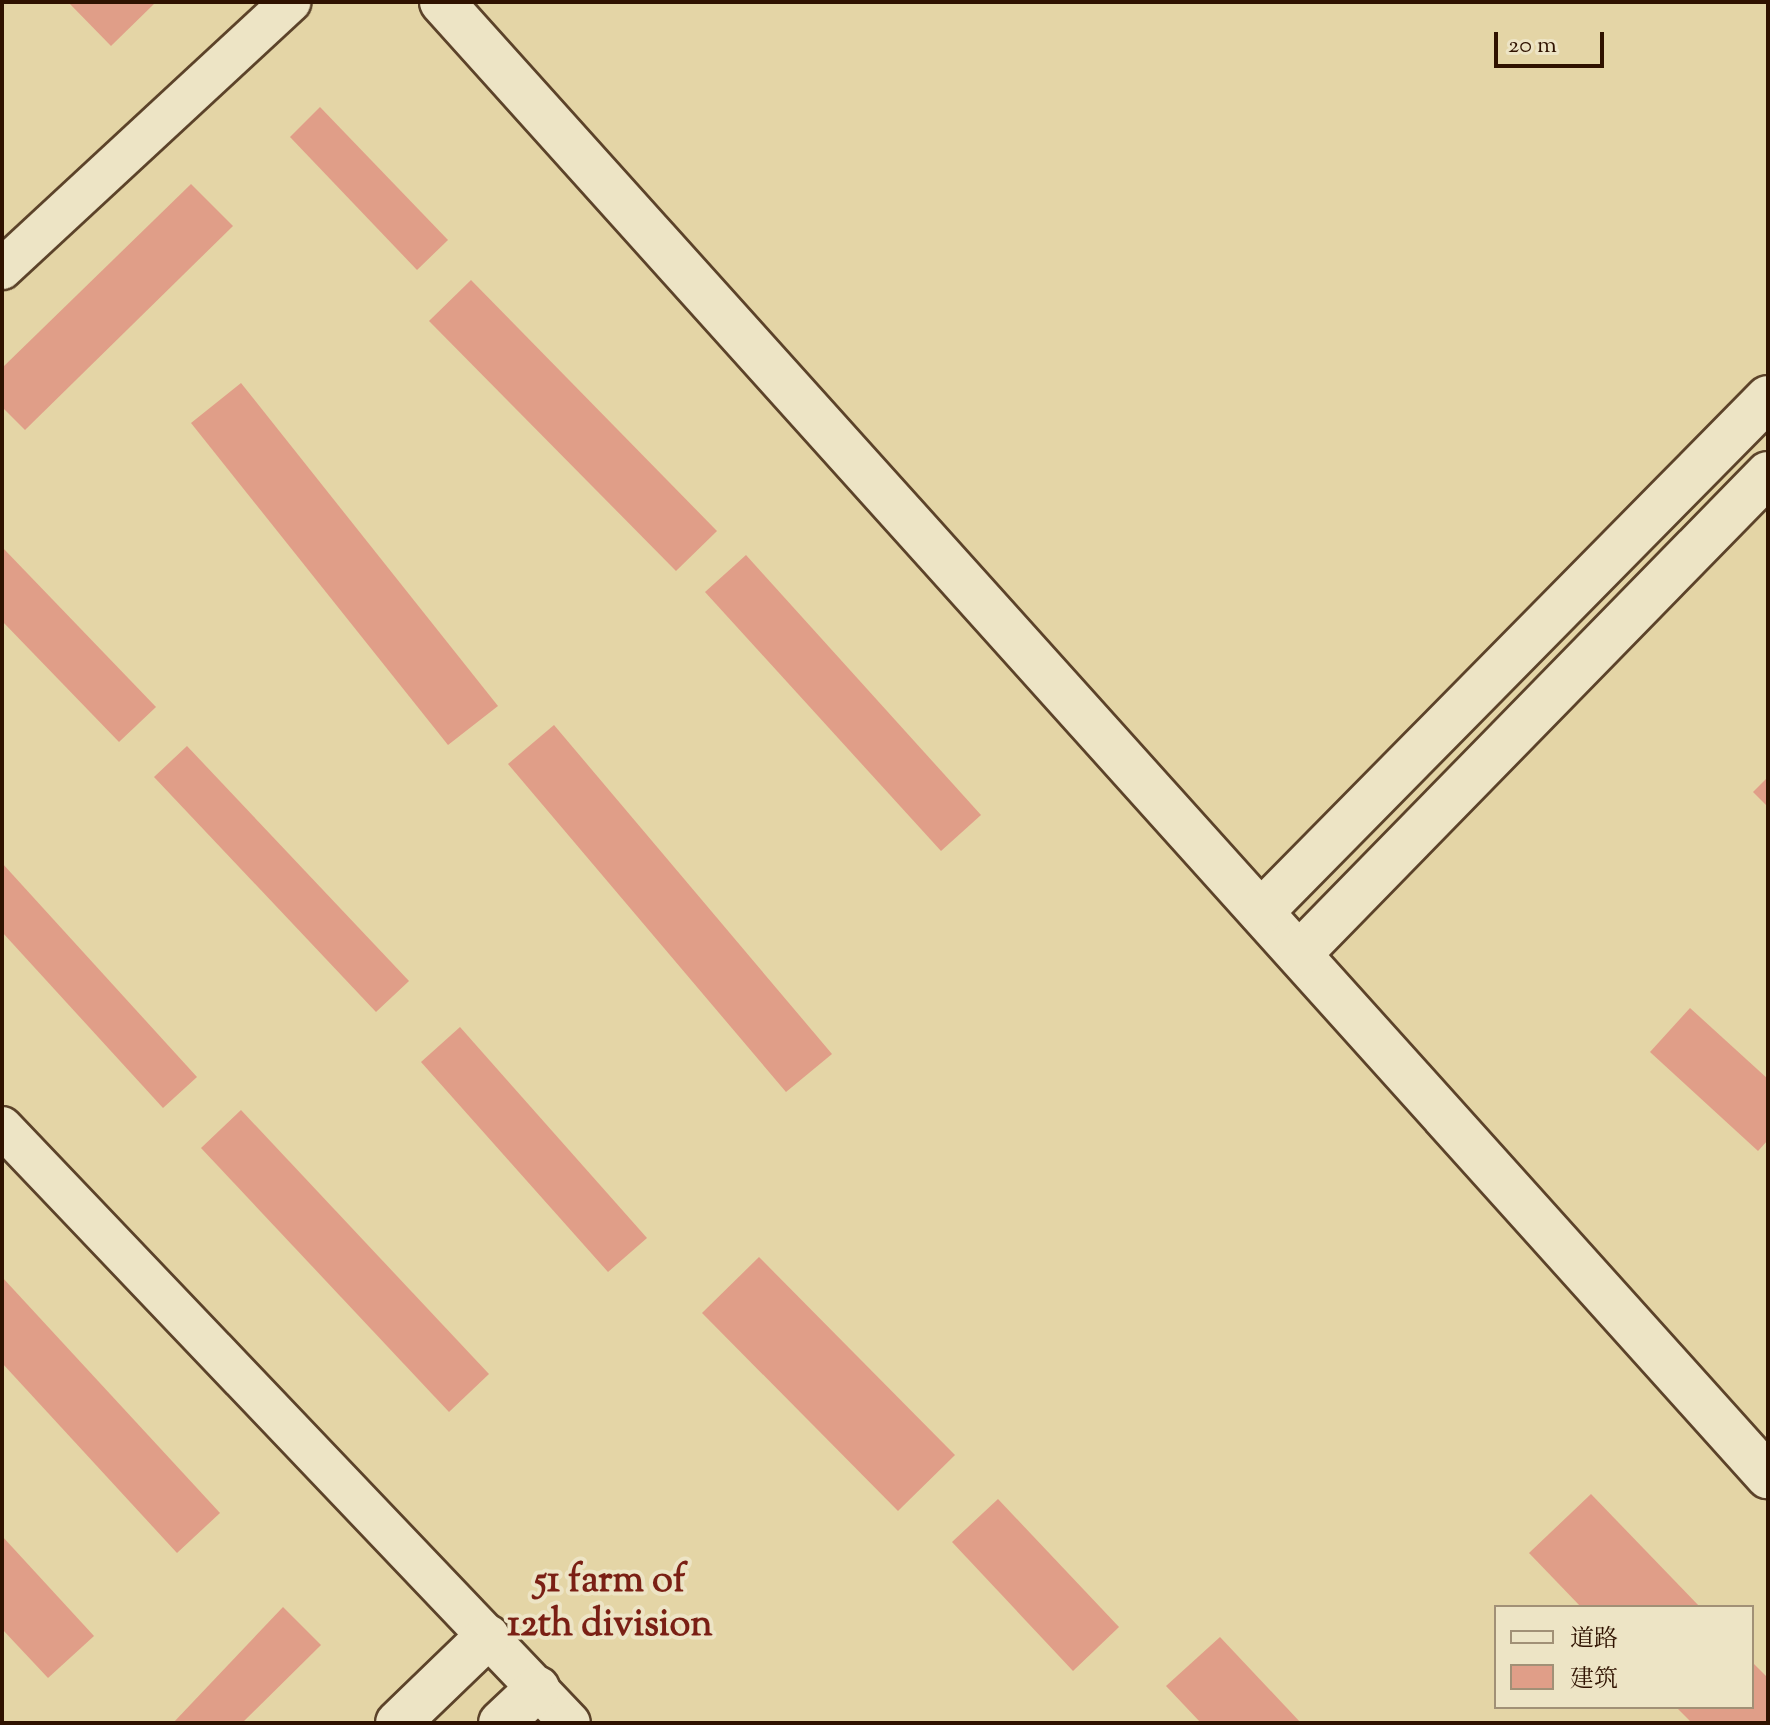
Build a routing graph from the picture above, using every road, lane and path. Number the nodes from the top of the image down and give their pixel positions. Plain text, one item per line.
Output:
1 (290, 2) edge
2 (442, 2) edge
3 (2, 269) edge
4 (1768, 398) edge
5 (1768, 474) edge
6 (1261, 912) junction
7 (1299, 954) junction
8 (2, 1127) edge
9 (1768, 1476) edge
10 (487, 1637) junction
11 (537, 1689) junction
12 (398, 1723) edge
13 (501, 1723) edge
14 (570, 1723) edge

1 - 3 street
2 - 6 street
4 - 6 street
5 - 7 street
6 - 7 street
7 - 9 street
8 - 10 street
10 - 11 street
10 - 12 street
11 - 13 street
11 - 14 street

